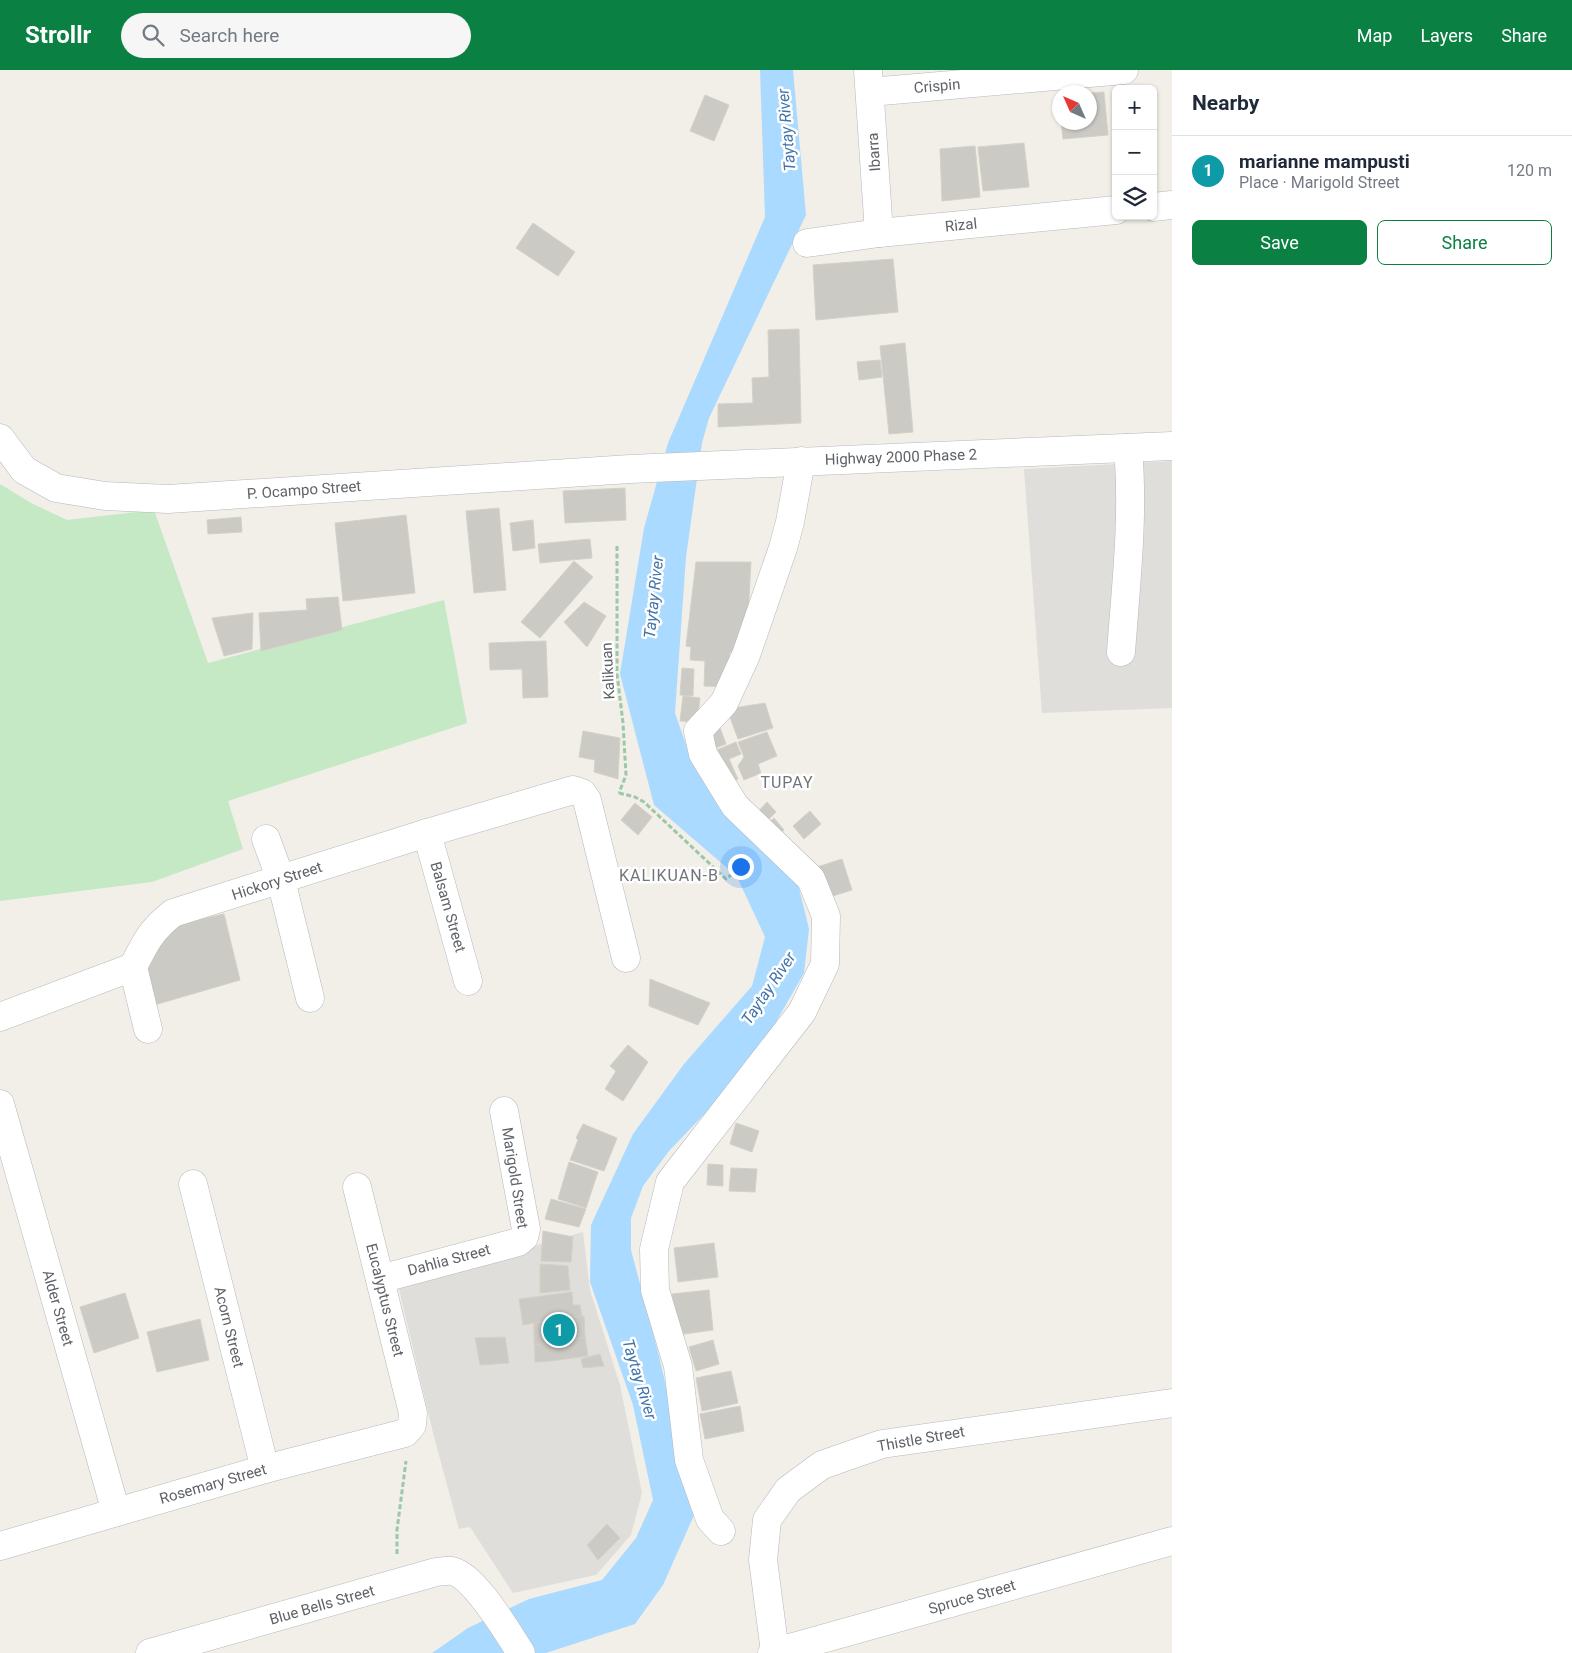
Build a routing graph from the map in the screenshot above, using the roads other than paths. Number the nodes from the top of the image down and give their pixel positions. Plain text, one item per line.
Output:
1 (1124, 70) edge
2 (869, 81) edge
3 (1172, 205) edge
4 (1157, 207) edge
5 (1112, 210) edge
6 (879, 233) junction
7 (807, 244) dead end
8 (0, 438) edge
9 (1172, 446) edge
10 (1128, 448) junction
11 (801, 461) junction
12 (630, 469) joint
13 (1122, 652) dead end
14 (427, 833) junction
15 (266, 839) dead end
16 (281, 880) junction
17 (626, 958) dead end
18 (133, 968) junction
19 (468, 981) dead end
20 (310, 998) dead end
21 (0, 1017) edge
22 (148, 1029) dead end
23 (0, 1104) edge
24 (504, 1111) dead end
25 (193, 1184) dead end
26 (357, 1187) dead end
27 (518, 1242) joint
28 (380, 1279) junction
29 (1172, 1403) edge
30 (409, 1423) joint
31 (265, 1469) junction
32 (116, 1512) junction
33 (721, 1531) dead end
34 (1172, 1541) edge
35 (0, 1546) edge
36 (773, 1652) edge
37 (150, 1653) edge
38 (521, 1653) edge

1 - 2 street, Crispin
2 - 6 street, Ibarra
3 - 4 street
5 - 6 street, Rizal
6 - 7 street, Rizal
8 - 12 street, P. Ocampo Street
9 - 10 street, Highway 2000 Phase 2
10 - 11 street, Highway 2000 Phase 2
10 - 13 street
11 - 12 street, Highway 2000 Phase 2
11 - 33 street
14 - 16 street, Hickory Street
14 - 17 street, Hickory Street
14 - 19 street, Balsam Street
15 - 16 street
16 - 18 street, Hickory Street
16 - 20 street
18 - 21 street
18 - 22 street
23 - 32 street, Alder Street
24 - 27 street, Marigold Street
25 - 31 street, Acorn Street
26 - 28 street, Eucalyptus Street
27 - 28 street, Dahlia Street
28 - 30 street, Eucalyptus Street
29 - 36 street, Thistle Street
30 - 31 street, Rosemary Street
31 - 32 street, Rosemary Street
32 - 35 street, Rosemary Street
34 - 36 street, Spruce Street
37 - 38 street, Blue Bells Street

